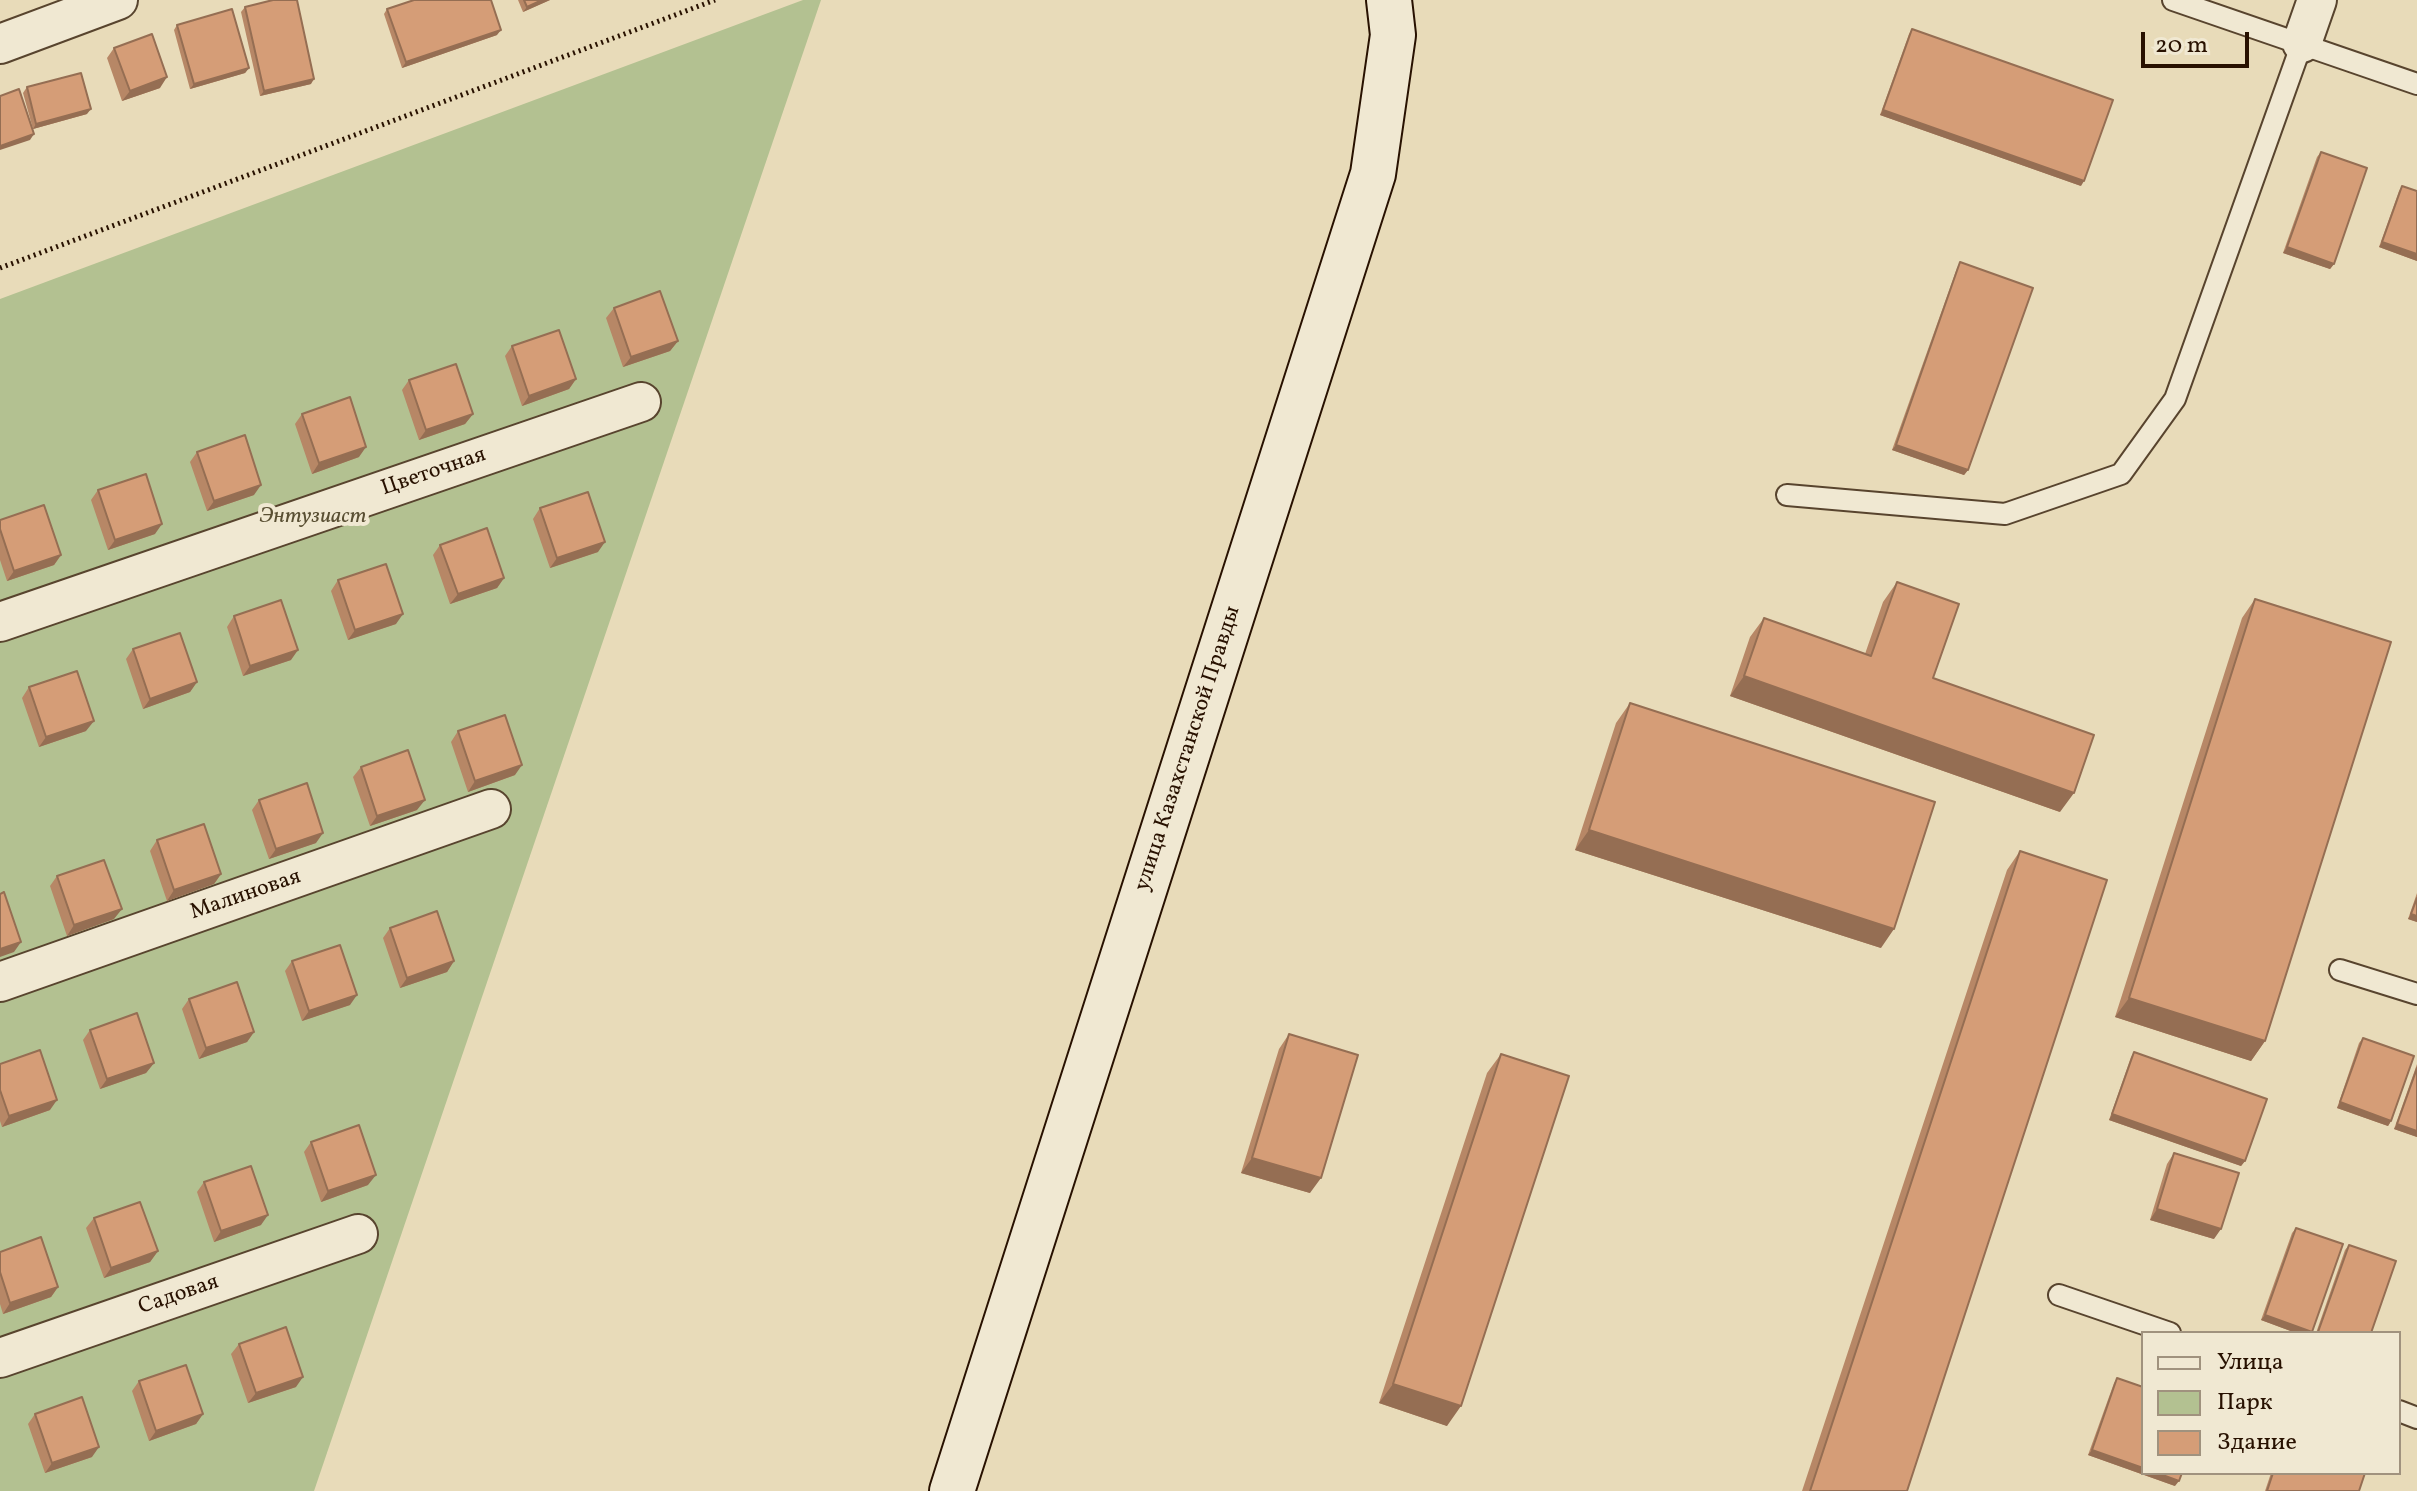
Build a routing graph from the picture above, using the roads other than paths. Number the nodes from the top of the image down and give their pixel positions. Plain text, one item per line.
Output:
1 (118, 0) edge
2 (1389, 0) edge
3 (2173, 0) edge
4 (2317, 0) edge
5 (2302, 43) junction
6 (0, 44) edge
7 (2417, 84) edge
8 (641, 402) dead end
9 (1787, 495) dead end
10 (0, 622) edge
11 (491, 809) dead end
12 (2340, 970) dead end
13 (0, 982) edge
14 (2417, 994) edge
15 (358, 1234) dead end
16 (2059, 1295) dead end
17 (2164, 1331) edge
18 (0, 1358) edge
19 (952, 1491) edge

1 - 6 street
2 - 19 street, улица Казахстанской Правды
3 - 5 lane
4 - 5 street
5 - 7 lane
5 - 9 lane
8 - 10 street, Цветочная
11 - 13 street, Малиновая
12 - 14 lane
15 - 18 street, Садовая
16 - 17 lane

